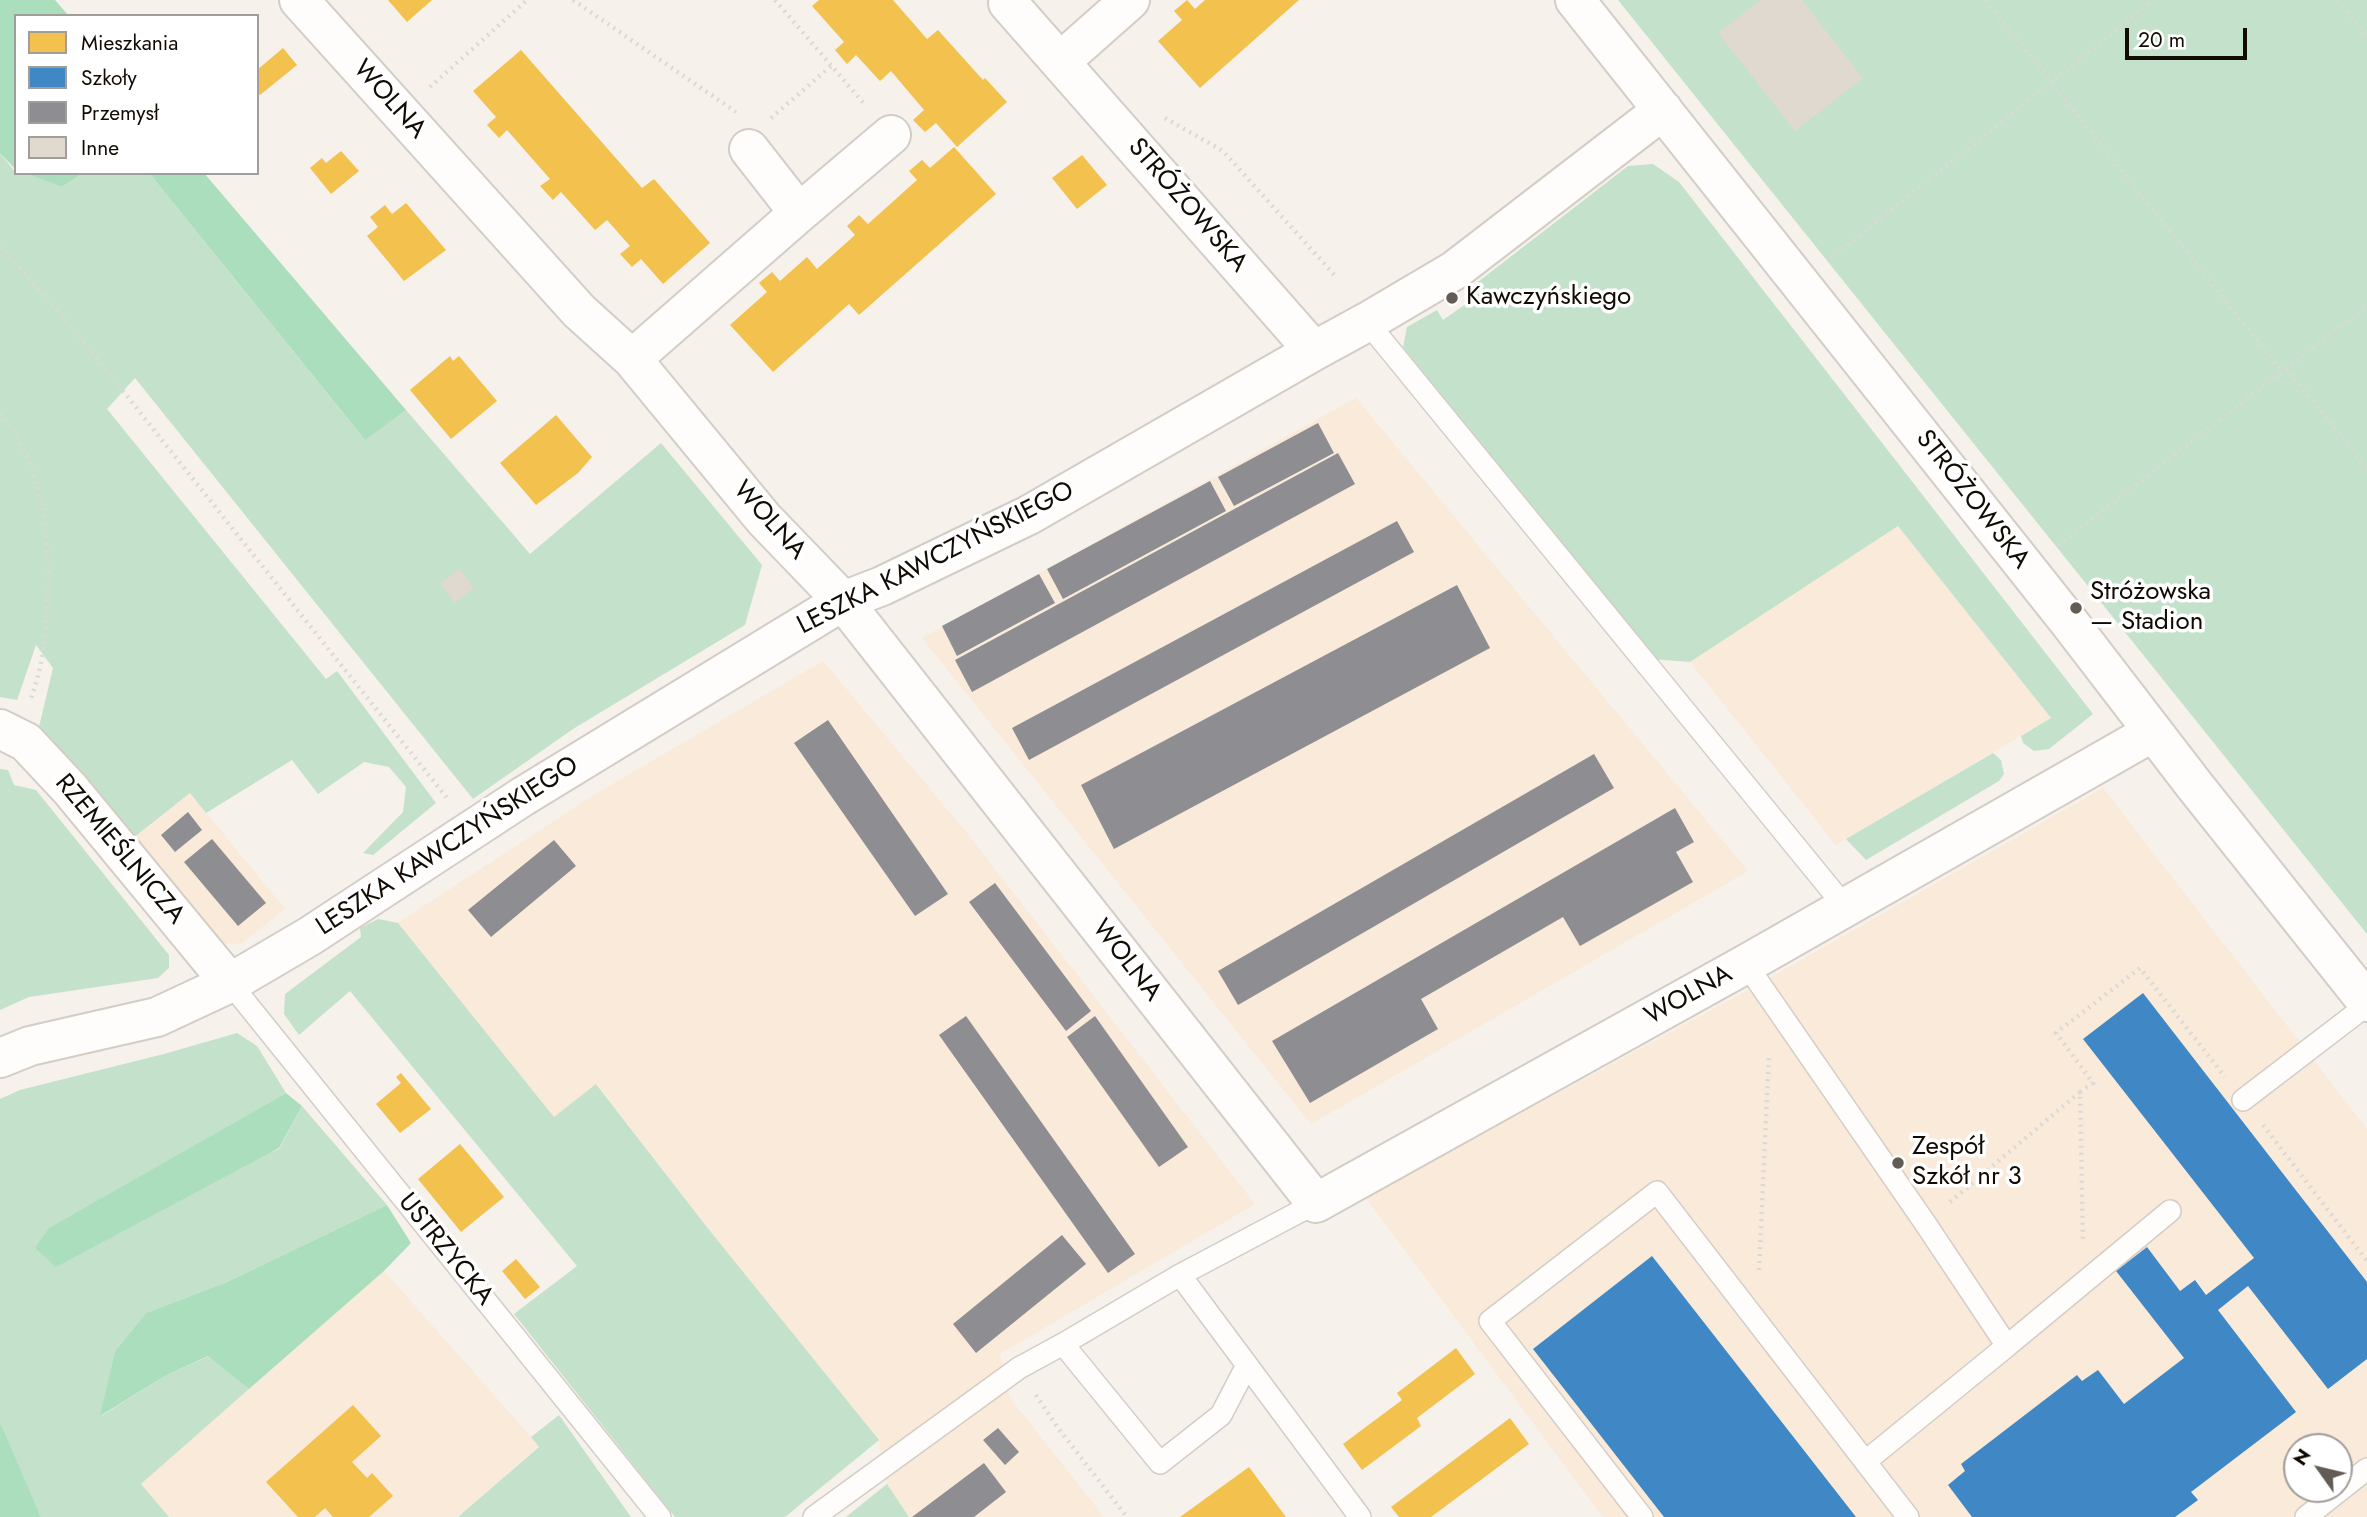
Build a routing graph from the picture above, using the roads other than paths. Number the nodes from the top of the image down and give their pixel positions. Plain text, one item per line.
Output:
1 (299, 0) edge
2 (1130, 0) edge
3 (1575, 0) edge
4 (1008, 3) dead end
5 (1060, 62) junction
6 (1663, 110) junction
7 (759, 134) road end
8 (891, 135) road end
9 (799, 213) junction
10 (1367, 322) junction
11 (1314, 351) junction
12 (632, 359) junction
13 (842, 601) junction
14 (2153, 732) junction
15 (13, 734) edge
16 (1846, 908) junction
17 (1746, 964) junction
18 (230, 983) junction
19 (2367, 1004) edge
20 (15, 1052) edge
21 (2243, 1100) road end
22 (1316, 1203) junction
23 (2170, 1211) dead end
24 (1180, 1275) junction
25 (1063, 1344) junction
26 (2007, 1346) junction
27 (1247, 1365) junction
28 (1866, 1461) junction
29 (2367, 1469) edge
30 (660, 1517) edge
31 (814, 1517) edge
32 (1360, 1517) edge
33 (1642, 1517) edge
34 (1909, 1517) edge
35 (2306, 1517) edge

1 - 12 street, WOLNA
2 - 5 street
3 - 6 street, STRÓŻOWSKA
4 - 5 street, STRÓŻOWSKA
5 - 11 street, STRÓŻOWSKA
6 - 10 street, LESZKA KAWCZYŃSKIEGO
6 - 14 street, STRÓŻOWSKA
7 - 9 street
8 - 9 street
9 - 12 street
10 - 11 street, LESZKA KAWCZYŃSKIEGO
10 - 16 lane
11 - 13 street, LESZKA KAWCZYŃSKIEGO
12 - 13 street, WOLNA
13 - 18 street, LESZKA KAWCZYŃSKIEGO
13 - 22 street, WOLNA
14 - 16 street, WOLNA
14 - 19 street, STRÓŻOWSKA
15 - 18 street, RZEMIEŚLNICZA
16 - 17 street, WOLNA
17 - 22 street, WOLNA
17 - 26 lane
18 - 20 street, LESZKA KAWCZYŃSKIEGO
18 - 30 lane, USTRZYCKA
19 - 21 lane
22 - 24 lane
23 - 26 lane
24 - 25 lane
24 - 27 lane
25 - 27 lane
25 - 31 lane
26 - 28 lane
27 - 32 lane
28 - 33 lane
28 - 34 lane
29 - 35 lane

